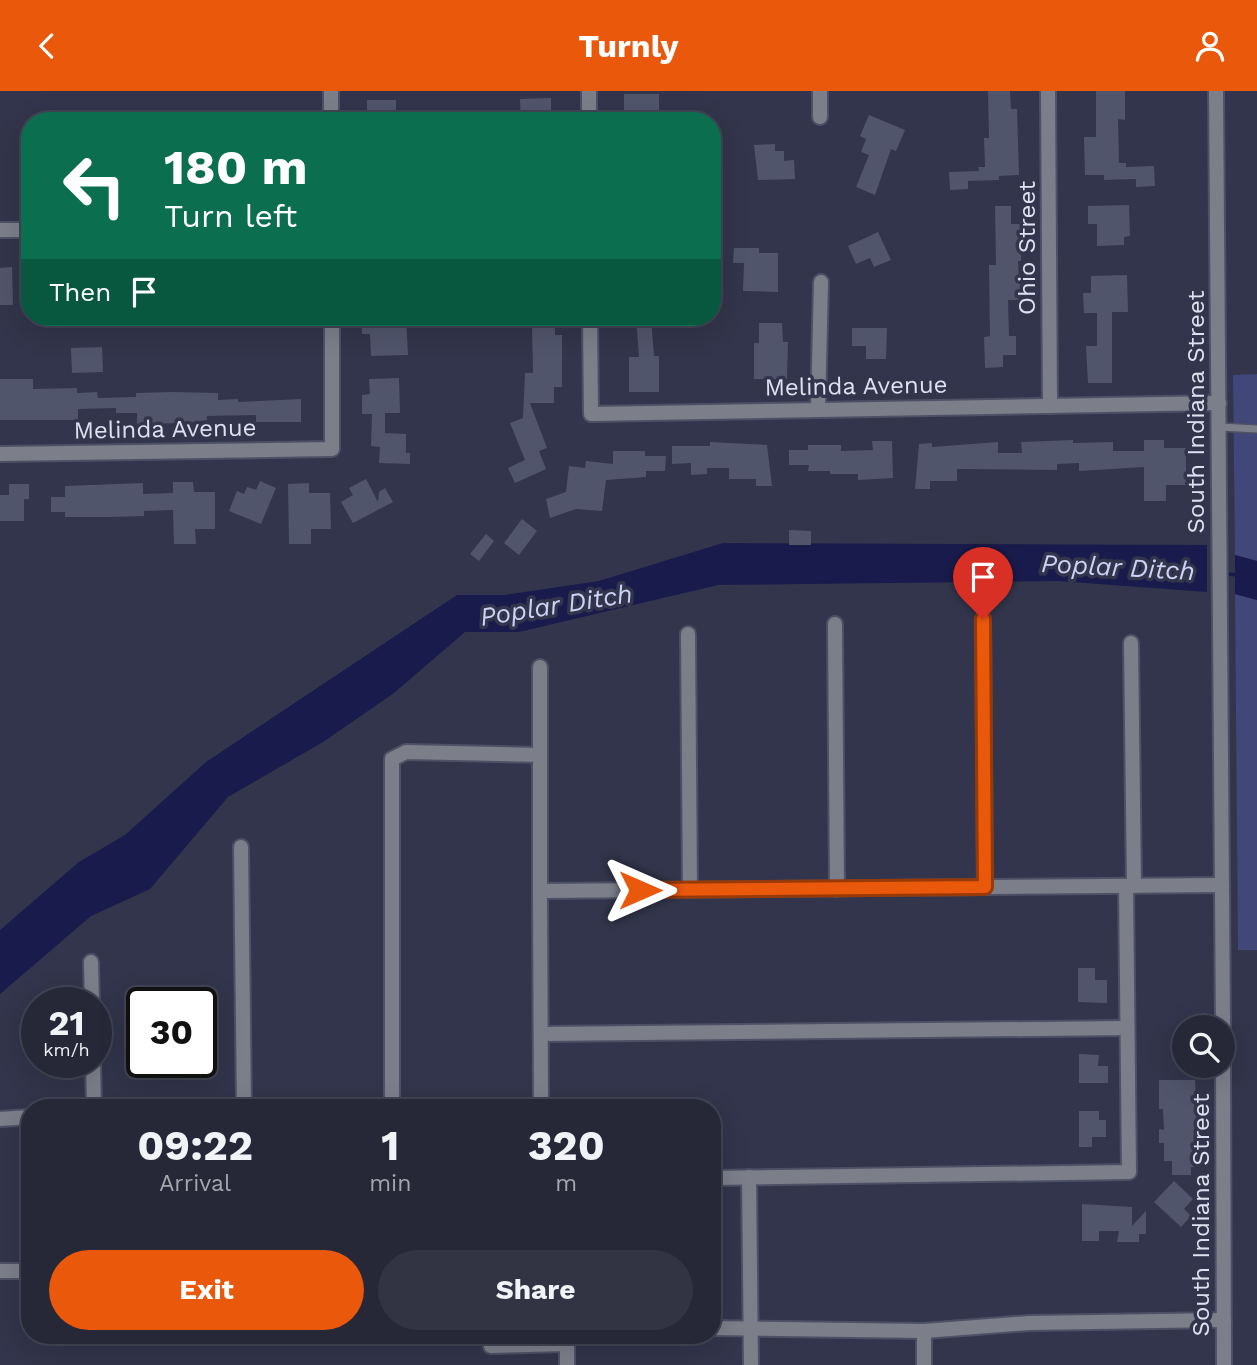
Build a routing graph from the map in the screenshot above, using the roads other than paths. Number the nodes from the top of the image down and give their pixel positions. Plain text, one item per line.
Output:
1 (331, 91) edge
2 (589, 91) edge
3 (820, 91) edge
4 (1048, 91) edge
5 (1216, 91) edge
6 (331, 112) edge
7 (589, 112) edge
8 (820, 117) dead end
9 (0, 230) edge
10 (21, 230) edge
11 (821, 282) dead end
12 (332, 326) edge
13 (590, 326) edge
14 (1219, 403) junction
15 (1050, 406) junction
16 (818, 409) junction
17 (1220, 427) junction
18 (1257, 429) edge
19 (0, 454) edge
20 (983, 619) dead end
21 (835, 624) dead end
22 (688, 634) dead end
23 (1131, 643) dead end
24 (540, 667) dead end
25 (540, 755) junction
26 (241, 847) dead end
27 (1222, 885) junction
28 (1130, 886) junction
29 (985, 887) junction
30 (837, 889) junction
31 (690, 890) junction
32 (540, 891) junction
33 (91, 962) dead end
34 (92, 987) edge
35 (1223, 1015) edge
36 (1128, 1028) junction
37 (541, 1034) junction
38 (93, 1078) edge
39 (1223, 1078) edge
40 (94, 1099) edge
41 (244, 1099) edge
42 (392, 1099) edge
43 (541, 1099) edge
44 (21, 1118) edge
45 (0, 1119) edge
46 (749, 1177) junction
47 (721, 1178) edge
48 (0, 1271) edge
49 (21, 1271) edge
50 (1224, 1320) junction
51 (721, 1328) edge
52 (751, 1330) junction
53 (924, 1331) junction
54 (491, 1346) dead end
55 (567, 1365) edge
56 (751, 1365) edge
57 (924, 1365) edge
58 (1224, 1365) edge

1 - 6 street
2 - 7 street
3 - 8 street
4 - 15 street, Ohio Street
5 - 14 street, South Indiana Street
9 - 10 street
11 - 16 street
12 - 19 street, Melinda Avenue
13 - 16 street, Melinda Avenue
14 - 15 street, Melinda Avenue
14 - 17 street, South Indiana Street
15 - 16 street, Melinda Avenue
17 - 18 lane
17 - 27 street, South Indiana Street
20 - 29 street
21 - 30 street
22 - 31 street
23 - 28 street
24 - 25 street
25 - 32 street
25 - 42 street
26 - 41 street
27 - 28 street
27 - 35 street, South Indiana Street
28 - 29 street
28 - 36 street
29 - 30 street
30 - 31 street
31 - 32 street
32 - 37 street
33 - 34 street
36 - 37 street
36 - 46 street
37 - 43 street
38 - 40 street
39 - 50 street, South Indiana Street
44 - 45 street
46 - 47 street
46 - 52 street
48 - 49 street
50 - 53 street
50 - 58 street, South Indiana Street
51 - 52 street
52 - 53 street
52 - 56 street
53 - 57 street
54 - 55 street

